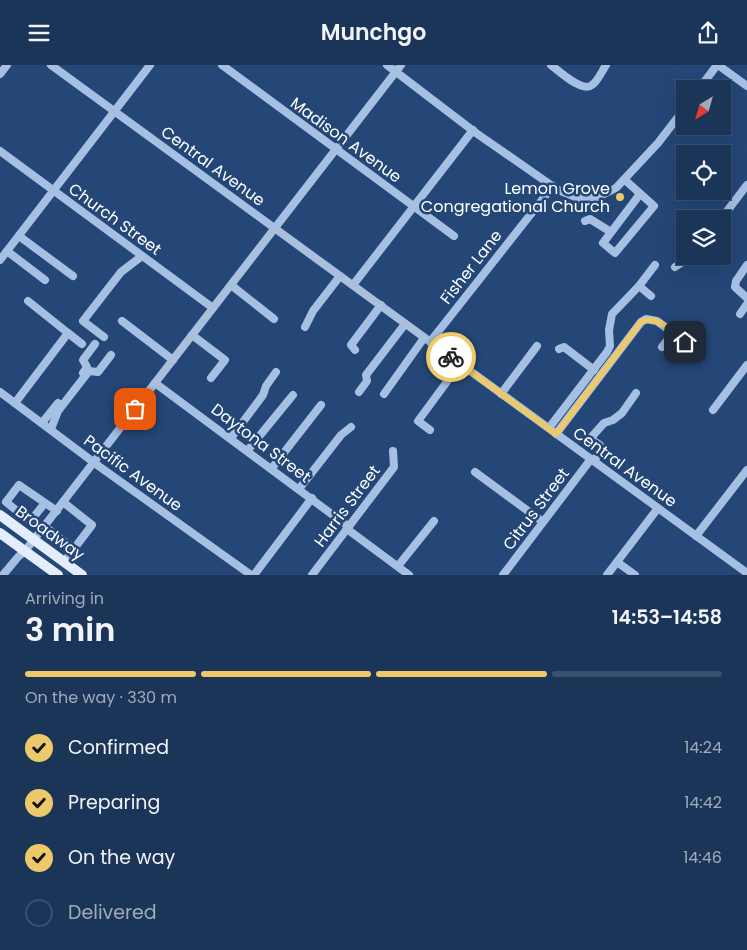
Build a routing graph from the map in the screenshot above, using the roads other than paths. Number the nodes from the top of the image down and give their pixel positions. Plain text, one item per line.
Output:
1 (6, 65) edge
2 (51, 65) edge
3 (150, 65) edge
4 (222, 65) edge
5 (386, 65) edge
6 (401, 65) edge
7 (551, 65) edge
8 (606, 65) edge
9 (722, 66) edge
10 (396, 72) junction
11 (0, 74) edge
12 (709, 80) edge
13 (747, 86) edge
14 (115, 111) junction
15 (676, 120) edge
16 (473, 130) junction
17 (336, 149) junction
18 (0, 151) edge
19 (625, 180) junction
20 (747, 185) edge
21 (553, 186) junction
22 (53, 191) junction
23 (640, 195) junction
24 (415, 207) junction
25 (728, 210) edge
26 (585, 221) dead end
27 (275, 228) junction
28 (611, 232) junction
29 (19, 236) junction
30 (454, 237) dead end
31 (7, 251) junction
32 (142, 256) junction
33 (0, 260) edge
34 (655, 265) dead end
35 (678, 265) edge
36 (746, 266) edge
37 (675, 267) dead end
38 (73, 276) dead end
39 (340, 276) junction
40 (45, 280) dead end
41 (231, 285) junction
42 (353, 285) junction
43 (639, 286) junction
44 (651, 296) dead end
45 (747, 298) edge
46 (28, 301) dead end
47 (747, 304) edge
48 (382, 305) junction
49 (213, 308) junction
50 (740, 314) dead end
51 (274, 319) dead end
52 (122, 321) dead end
53 (406, 324) junction
54 (305, 327) dead end
55 (68, 333) junction
56 (673, 333) junction
57 (192, 335) junction
58 (104, 337) dead end
59 (427, 340) junction
60 (82, 343) dead end
61 (95, 344) dead end
62 (537, 346) dead end
63 (662, 347) dead end
64 (559, 349) dead end
65 (355, 350) dead end
66 (697, 351) dead end
67 (111, 355) dead end
68 (173, 360) junction
69 (460, 364) junction
70 (747, 365) edge
71 (594, 369) junction
72 (276, 372) dead end
73 (212, 378) dead end
74 (155, 383) junction
75 (0, 392) edge
76 (359, 392) dead end
77 (636, 393) dead end
78 (384, 394) dead end
79 (293, 395) dead end
80 (501, 395) junction
81 (15, 403) junction
82 (321, 405) dead end
83 (713, 410) dead end
84 (42, 423) junction
85 (352, 427) dead end
86 (548, 428) junction
87 (51, 429) junction
88 (430, 430) dead end
89 (556, 434) junction
90 (231, 438) junction
91 (588, 441) junction
92 (248, 450) junction
93 (393, 451) dead end
94 (580, 451) junction
95 (592, 460) junction
96 (94, 463) junction
97 (272, 468) junction
98 (747, 470) edge
99 (475, 473) dead end
100 (299, 489) junction
101 (312, 499) junction
102 (63, 502) junction
103 (45, 503) junction
104 (658, 508) junction
105 (15, 510) junction
106 (56, 511) junction
107 (3, 518) edge
108 (434, 521) dead end
109 (543, 523) junction
110 (44, 527) junction
111 (348, 528) junction
112 (0, 533) edge
113 (696, 536) junction
114 (34, 540) junction
115 (74, 549) junction
116 (25, 551) junction
117 (64, 562) junction
118 (617, 562) junction
119 (398, 566) junction
120 (747, 573) edge
121 (5, 574) edge
122 (58, 575) edge
123 (82, 575) edge
124 (252, 575) edge
125 (312, 575) edge
126 (409, 575) edge
127 (503, 575) edge
128 (607, 575) edge
129 (635, 575) edge

1 - 11 street
2 - 14 street, Central Avenue
3 - 14 street
4 - 17 street, Madison Avenue
5 - 10 street
6 - 10 street
7 - 8 street
9 - 12 street
9 - 13 street
10 - 16 street
10 - 17 street
14 - 22 street
14 - 27 street, Central Avenue
15 - 19 street
16 - 21 street
16 - 24 street
17 - 24 street, Madison Avenue
17 - 27 street
18 - 22 street, Church Street
19 - 21 street
19 - 23 street
20 - 25 street
21 - 59 street, Fisher Lane
22 - 29 street
22 - 32 street, Church Street
23 - 28 street
23 - 28 street
24 - 30 street, Madison Avenue
24 - 42 street
26 - 28 street
27 - 39 street, Central Avenue
27 - 41 street
29 - 31 street
29 - 38 street
31 - 33 street
31 - 40 street
32 - 49 street, Church Street
32 - 58 street
34 - 43 street
35 - 37 street
36 - 45 street
39 - 42 street, Central Avenue
39 - 54 street
41 - 49 street
41 - 51 street
42 - 48 street, Central Avenue
43 - 44 street
43 - 71 street
46 - 55 street
47 - 50 street
48 - 53 street, Central Avenue
48 - 65 street
49 - 57 street
52 - 68 street
53 - 59 street, Central Avenue
53 - 76 street
55 - 60 street
55 - 81 street
56 - 63 street
56 - 66 street
56 - 89 street
57 - 68 street
57 - 73 street
59 - 69 street, Central Avenue
59 - 78 street, Fisher Lane
61 - 84 street
62 - 80 street
64 - 71 street
67 - 87 street
68 - 74 street
69 - 80 street, Central Avenue
69 - 88 street
70 - 83 street
71 - 86 street
72 - 90 street
74 - 90 street, Daytona Street
74 - 96 street
75 - 81 street, Pacific Avenue
77 - 91 street
79 - 92 street
80 - 86 street, Central Avenue
81 - 84 street, Pacific Avenue
82 - 97 street
84 - 87 street, Pacific Avenue
85 - 100 street
86 - 89 street, Central Avenue
87 - 96 street, Pacific Avenue
89 - 94 street, Central Avenue
90 - 92 street, Daytona Street
91 - 94 street
91 - 95 street
92 - 97 street, Daytona Street
93 - 111 street, Harris Street
94 - 95 street, Central Avenue
95 - 104 street, Central Avenue
95 - 109 street, Citrus Street
96 - 102 street
96 - 124 street, Pacific Avenue
97 - 100 street, Daytona Street
98 - 113 street
99 - 109 street
100 - 101 street, Daytona Street
101 - 111 street, Daytona Street
101 - 124 street
102 - 106 street
102 - 115 street
103 - 105 street
103 - 105 street
103 - 106 street
104 - 113 street, Central Avenue
104 - 118 street
105 - 107 street
106 - 110 street
107 - 114 main road, Broadway
108 - 119 street
109 - 127 street, Citrus Street
110 - 114 street
110 - 115 street
111 - 119 street, Daytona Street
111 - 125 street, Harris Street
112 - 116 main road, Broadway
113 - 120 street, Central Avenue
114 - 116 street
114 - 117 main road, Broadway
115 - 117 street
116 - 121 street
116 - 122 main road, Broadway
117 - 123 main road, Broadway
118 - 128 street
118 - 129 street
119 - 126 street, Daytona Street

